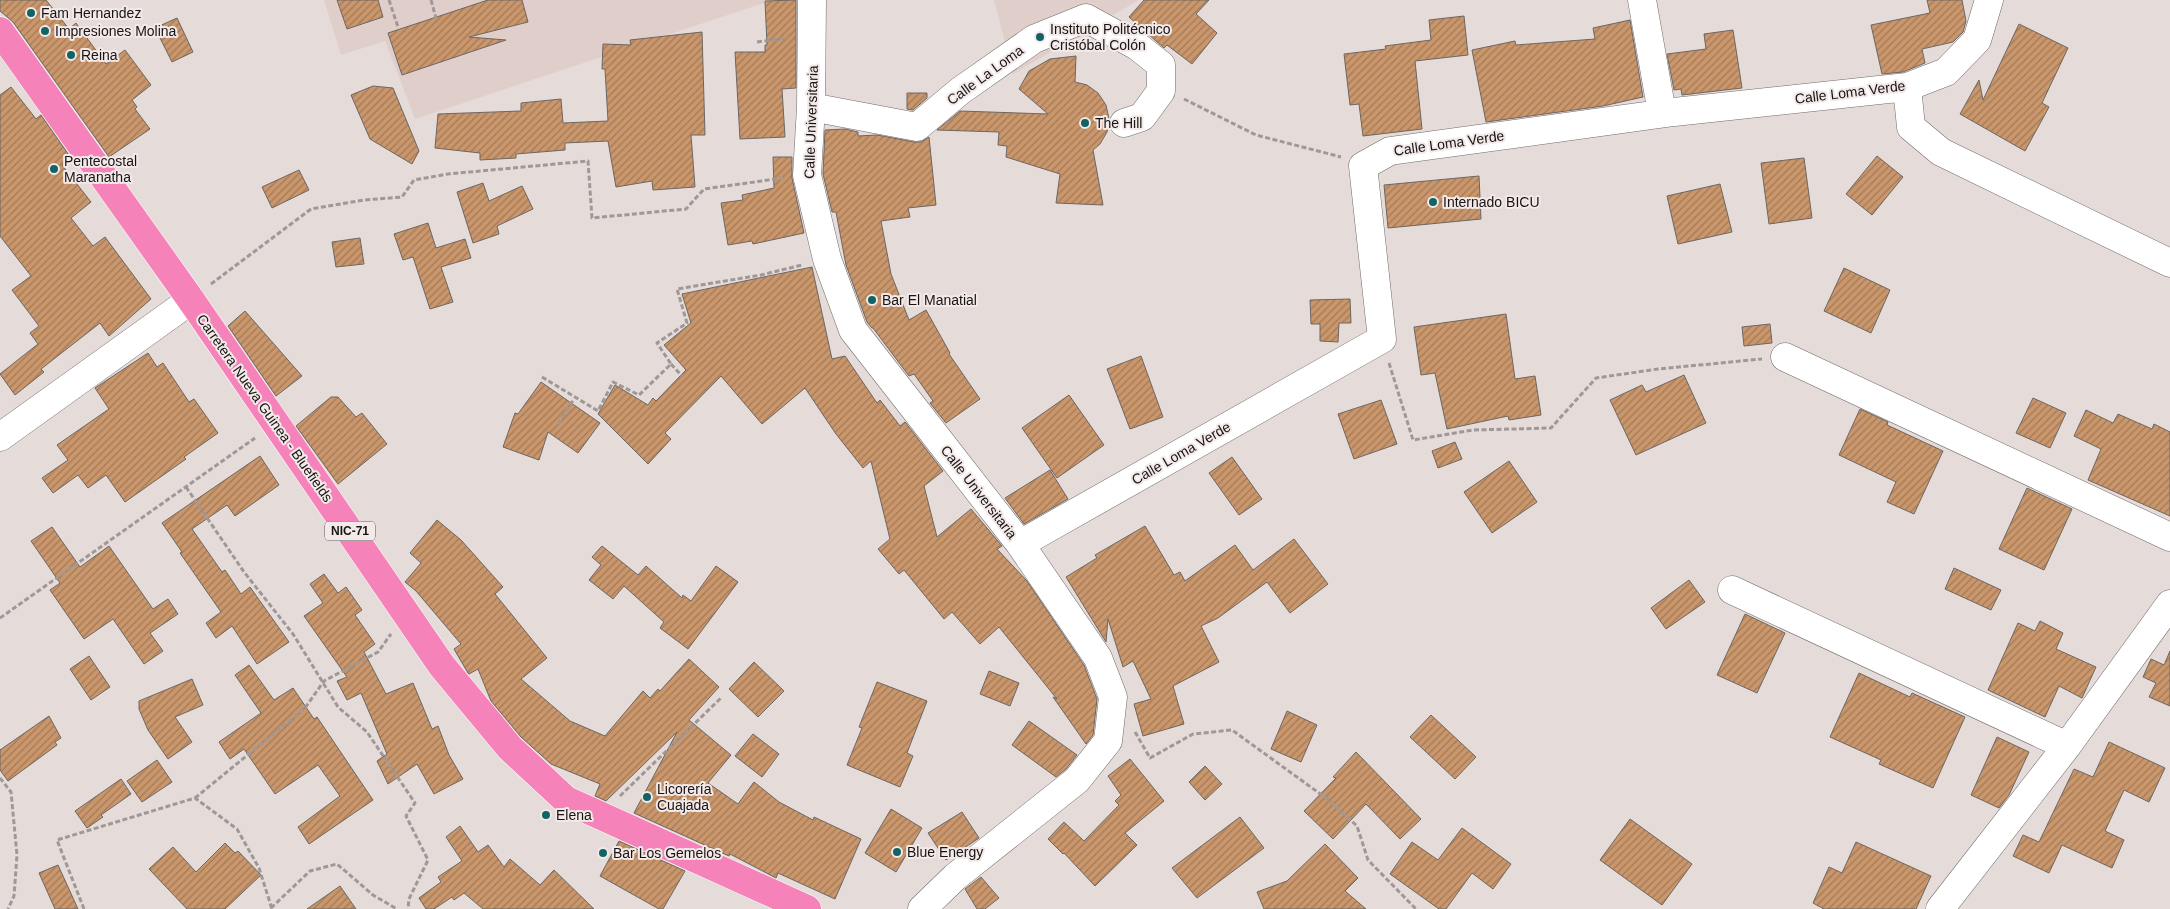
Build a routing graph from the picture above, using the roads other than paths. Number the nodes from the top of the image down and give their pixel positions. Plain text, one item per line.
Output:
1 (812, 0) edge
2 (1642, 0) edge
3 (1989, 0) edge
4 (0, 32) edge
5 (1907, 87) junction
6 (811, 107) junction
7 (1662, 113) junction
8 (1124, 123) dead end
9 (2170, 263) edge
10 (191, 300) junction
11 (1784, 357) road end
12 (0, 437) edge
13 (2170, 537) edge
14 (1020, 544) junction
15 (1732, 590) dead end
16 (2170, 604) edge
17 (2067, 746) junction
18 (807, 909) edge
19 (922, 909) edge
20 (1940, 909) edge

1 - 6 street, Calle Universitaria
2 - 7 street
3 - 5 street, Calle Loma Verde
4 - 10 highway, Carretera Nueva Guinea - Bluefields / NIC-71
5 - 7 street, Calle Loma Verde
5 - 9 street
6 - 8 street, Calle La Loma
6 - 14 street, Calle Universitaria
7 - 14 street, Calle Loma Verde
10 - 12 street
10 - 18 highway, Carretera Nueva Guinea - Bluefields / NIC-71
11 - 13 street
14 - 19 street, Calle Universitaria
15 - 17 street
16 - 17 street
17 - 20 street

